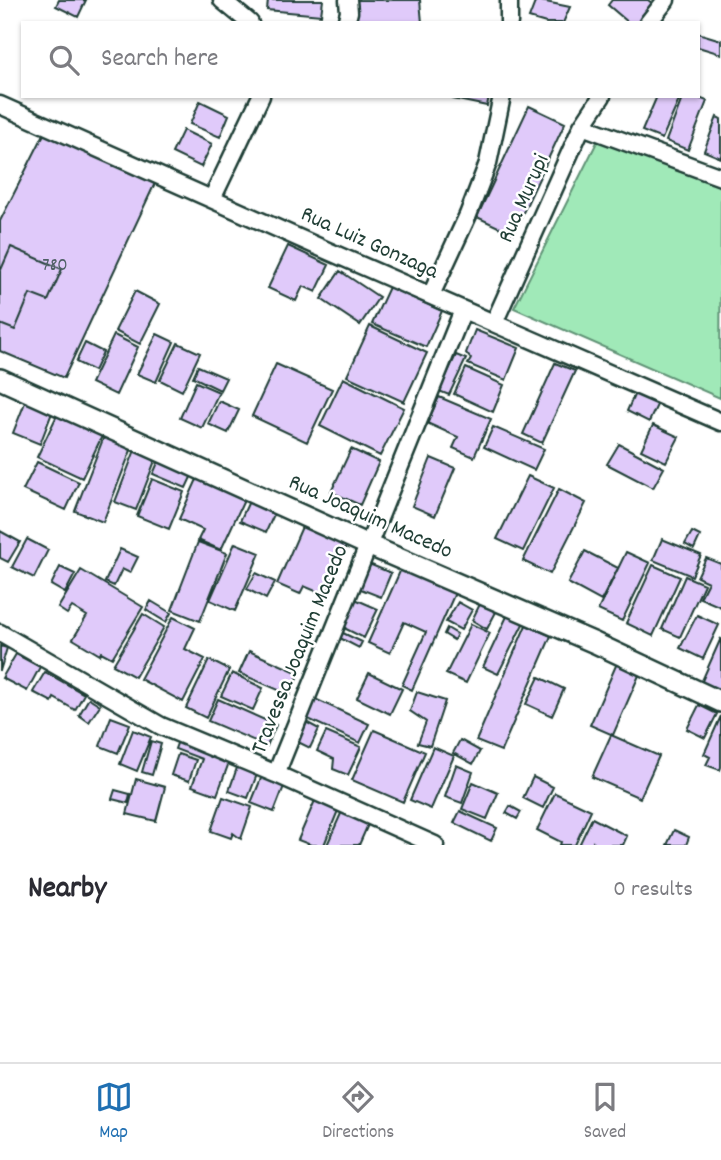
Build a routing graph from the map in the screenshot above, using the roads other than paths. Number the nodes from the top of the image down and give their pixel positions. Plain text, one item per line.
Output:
1 (222, 0) edge
2 (348, 0) edge
3 (509, 0) edge
4 (666, 0) edge
5 (248, 21) edge
6 (347, 21) edge
7 (509, 21) edge
8 (650, 21) edge
9 (260, 98) edge
10 (502, 98) edge
11 (601, 98) edge
12 (0, 105) edge
13 (582, 126) junction
14 (721, 177) edge
15 (212, 199) junction
16 (430, 295) junction
17 (463, 310) junction
18 (494, 323) junction
19 (0, 379) edge
20 (721, 422) edge
21 (368, 545) junction
22 (0, 633) edge
23 (721, 702) edge
24 (276, 774) junction
25 (435, 845) edge

1 - 5 street
2 - 6 street
3 - 7 street
4 - 8 street
9 - 15 street
10 - 16 street
11 - 13 street, Rua Murupi
12 - 15 street, Rua Luiz Gonzaga
13 - 14 street
13 - 18 street, Rua Murupi
15 - 16 street, Rua Luiz Gonzaga
16 - 17 street, Rua Luiz Gonzaga
17 - 18 street, Rua Luiz Gonzaga
17 - 21 street, Travessa Joaquim Macedo
18 - 20 street, Rua Luiz Gonzaga
19 - 21 street, Rua Joaquim Macedo
21 - 23 street, Rua Joaquim Macedo
21 - 24 street, Travessa Joaquim Macedo
22 - 24 street
24 - 25 street

